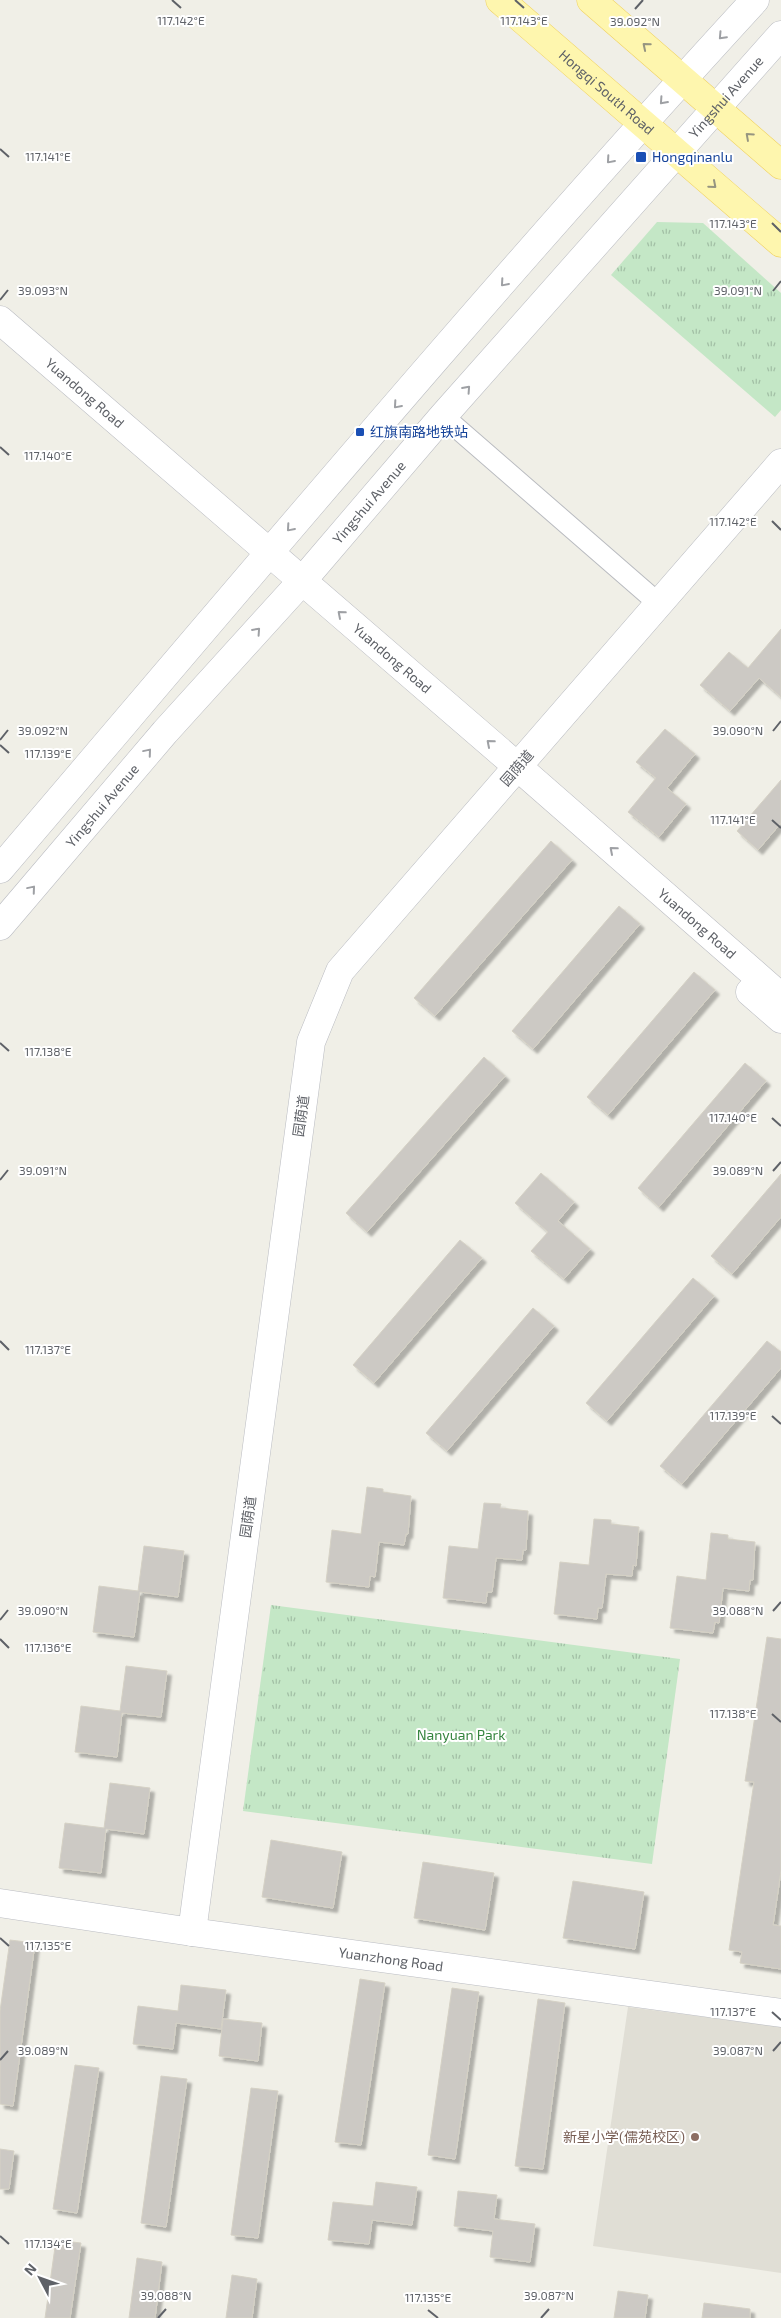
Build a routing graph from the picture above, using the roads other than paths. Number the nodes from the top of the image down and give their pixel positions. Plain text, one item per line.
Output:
1 (500, 0) edge
2 (591, 0) edge
3 (755, 0) edge
4 (781, 35) edge
5 (683, 79) junction
6 (716, 108) junction
7 (643, 124) junction
8 (676, 153) junction
9 (781, 165) edge
10 (781, 243) edge
11 (0, 320) edge
12 (0, 344) edge
13 (443, 416) junction
14 (781, 463) edge
15 (263, 559) junction
16 (296, 587) junction
17 (658, 603) junction
18 (512, 774) junction
19 (0, 869) edge
20 (0, 926) edge
21 (781, 997) edge
22 (781, 1019) edge
23 (0, 1894) edge
24 (0, 1903) edge
25 (193, 1927) junction
26 (781, 2001) edge
27 (781, 2013) edge

1 - 7 main road, Hongqi South Road
5 -> 2 main road
3 -> 5 street
4 - 6 street, Yingshui Avenue
5 - 6 main road
5 -> 7 street
6 - 8 street, Yingshui Avenue
9 -> 6 main road
7 - 8 main road, Hongqi South Road
7 -> 15 street
8 -> 10 main road, Hongqi South Road
13 -> 8 street, Yingshui Avenue
11 - 15 street, Yuandong Road
12 - 15 street, Yuandong Road
13 - 16 street, Yingshui Avenue
13 - 17 street
14 - 17 street, 园荫道
15 - 16 street, Yuandong Road
15 - 19 street
16 - 18 street, Yuandong Road
20 -> 16 street, Yingshui Avenue
17 - 18 street, 园荫道
21 -> 18 street, Yuandong Road
18 - 22 street, Yuandong Road
18 - 25 street, 园荫道
23 - 25 street, Yuanzhong Road
24 - 25 street, Yuanzhong Road
25 - 26 street, Yuanzhong Road
25 - 27 street, Yuanzhong Road

